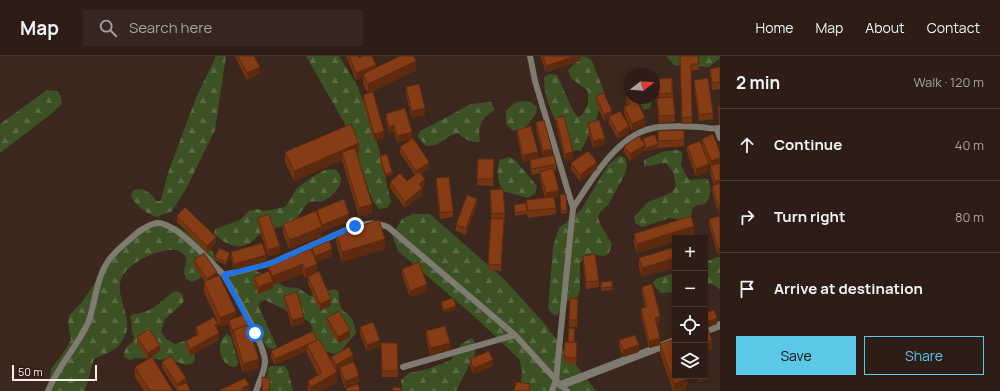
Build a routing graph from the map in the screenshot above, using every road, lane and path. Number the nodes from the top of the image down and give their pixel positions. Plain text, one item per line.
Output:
1 (530, 56) edge
2 (719, 129) edge
3 (720, 138) edge
4 (573, 208) junction
5 (224, 275) junction
6 (720, 325) edge
7 (708, 330) edge
8 (514, 335) junction
9 (672, 342) edge
10 (403, 367) dead end
11 (558, 382) junction
12 (48, 391) edge
13 (256, 391) edge
14 (552, 391) edge
15 (567, 391) edge

1 - 4 lane
2 - 3 lane
2 - 4 lane
4 - 11 lane
5 - 8 lane
5 - 12 lane
5 - 13 lane
6 - 7 street
8 - 10 lane
8 - 11 lane
9 - 11 street
11 - 14 lane
11 - 15 lane

